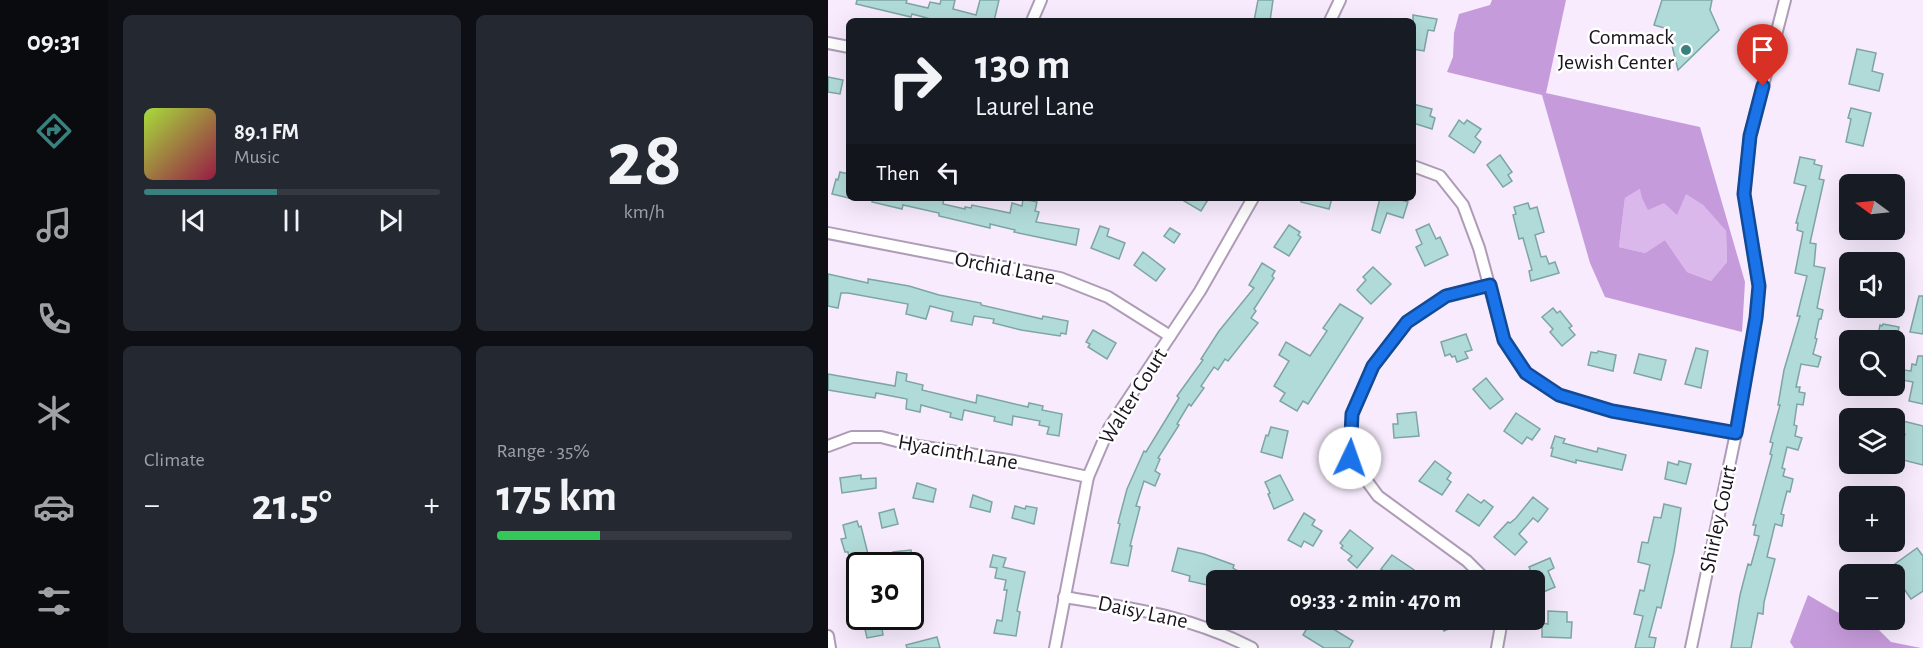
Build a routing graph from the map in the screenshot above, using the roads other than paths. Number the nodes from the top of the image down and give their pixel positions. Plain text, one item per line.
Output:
1 (1041, 0) edge
2 (1340, 0) edge
3 (1785, 0) edge
4 (1033, 18) edge
5 (1331, 18) edge
6 (828, 43) edge
7 (846, 46) edge
8 (1416, 167) edge
9 (1250, 201) edge
10 (828, 233) edge
11 (1490, 285) junction
12 (1170, 336) junction
13 (1736, 433) junction
14 (828, 446) edge
15 (1088, 477) junction
16 (1476, 570) edge
17 (1064, 597) junction
18 (1500, 630) edge
19 (828, 636) edge
20 (830, 648) edge
21 (1055, 648) edge
22 (1252, 648) edge
23 (1497, 648) edge
24 (1691, 648) edge

1 - 4 street
2 - 5 street
3 - 13 street, Shirley Court
6 - 7 street
8 - 11 street
9 - 12 street, Walter Court
10 - 12 street, Orchid Lane
11 - 13 street
11 - 16 street
12 - 15 street, Walter Court
13 - 24 street, Shirley Court
14 - 15 street, Hyacinth Lane
15 - 17 street, Walter Court
17 - 21 street, Walter Court
17 - 22 street, Daisy Lane
18 - 23 street
19 - 20 street

